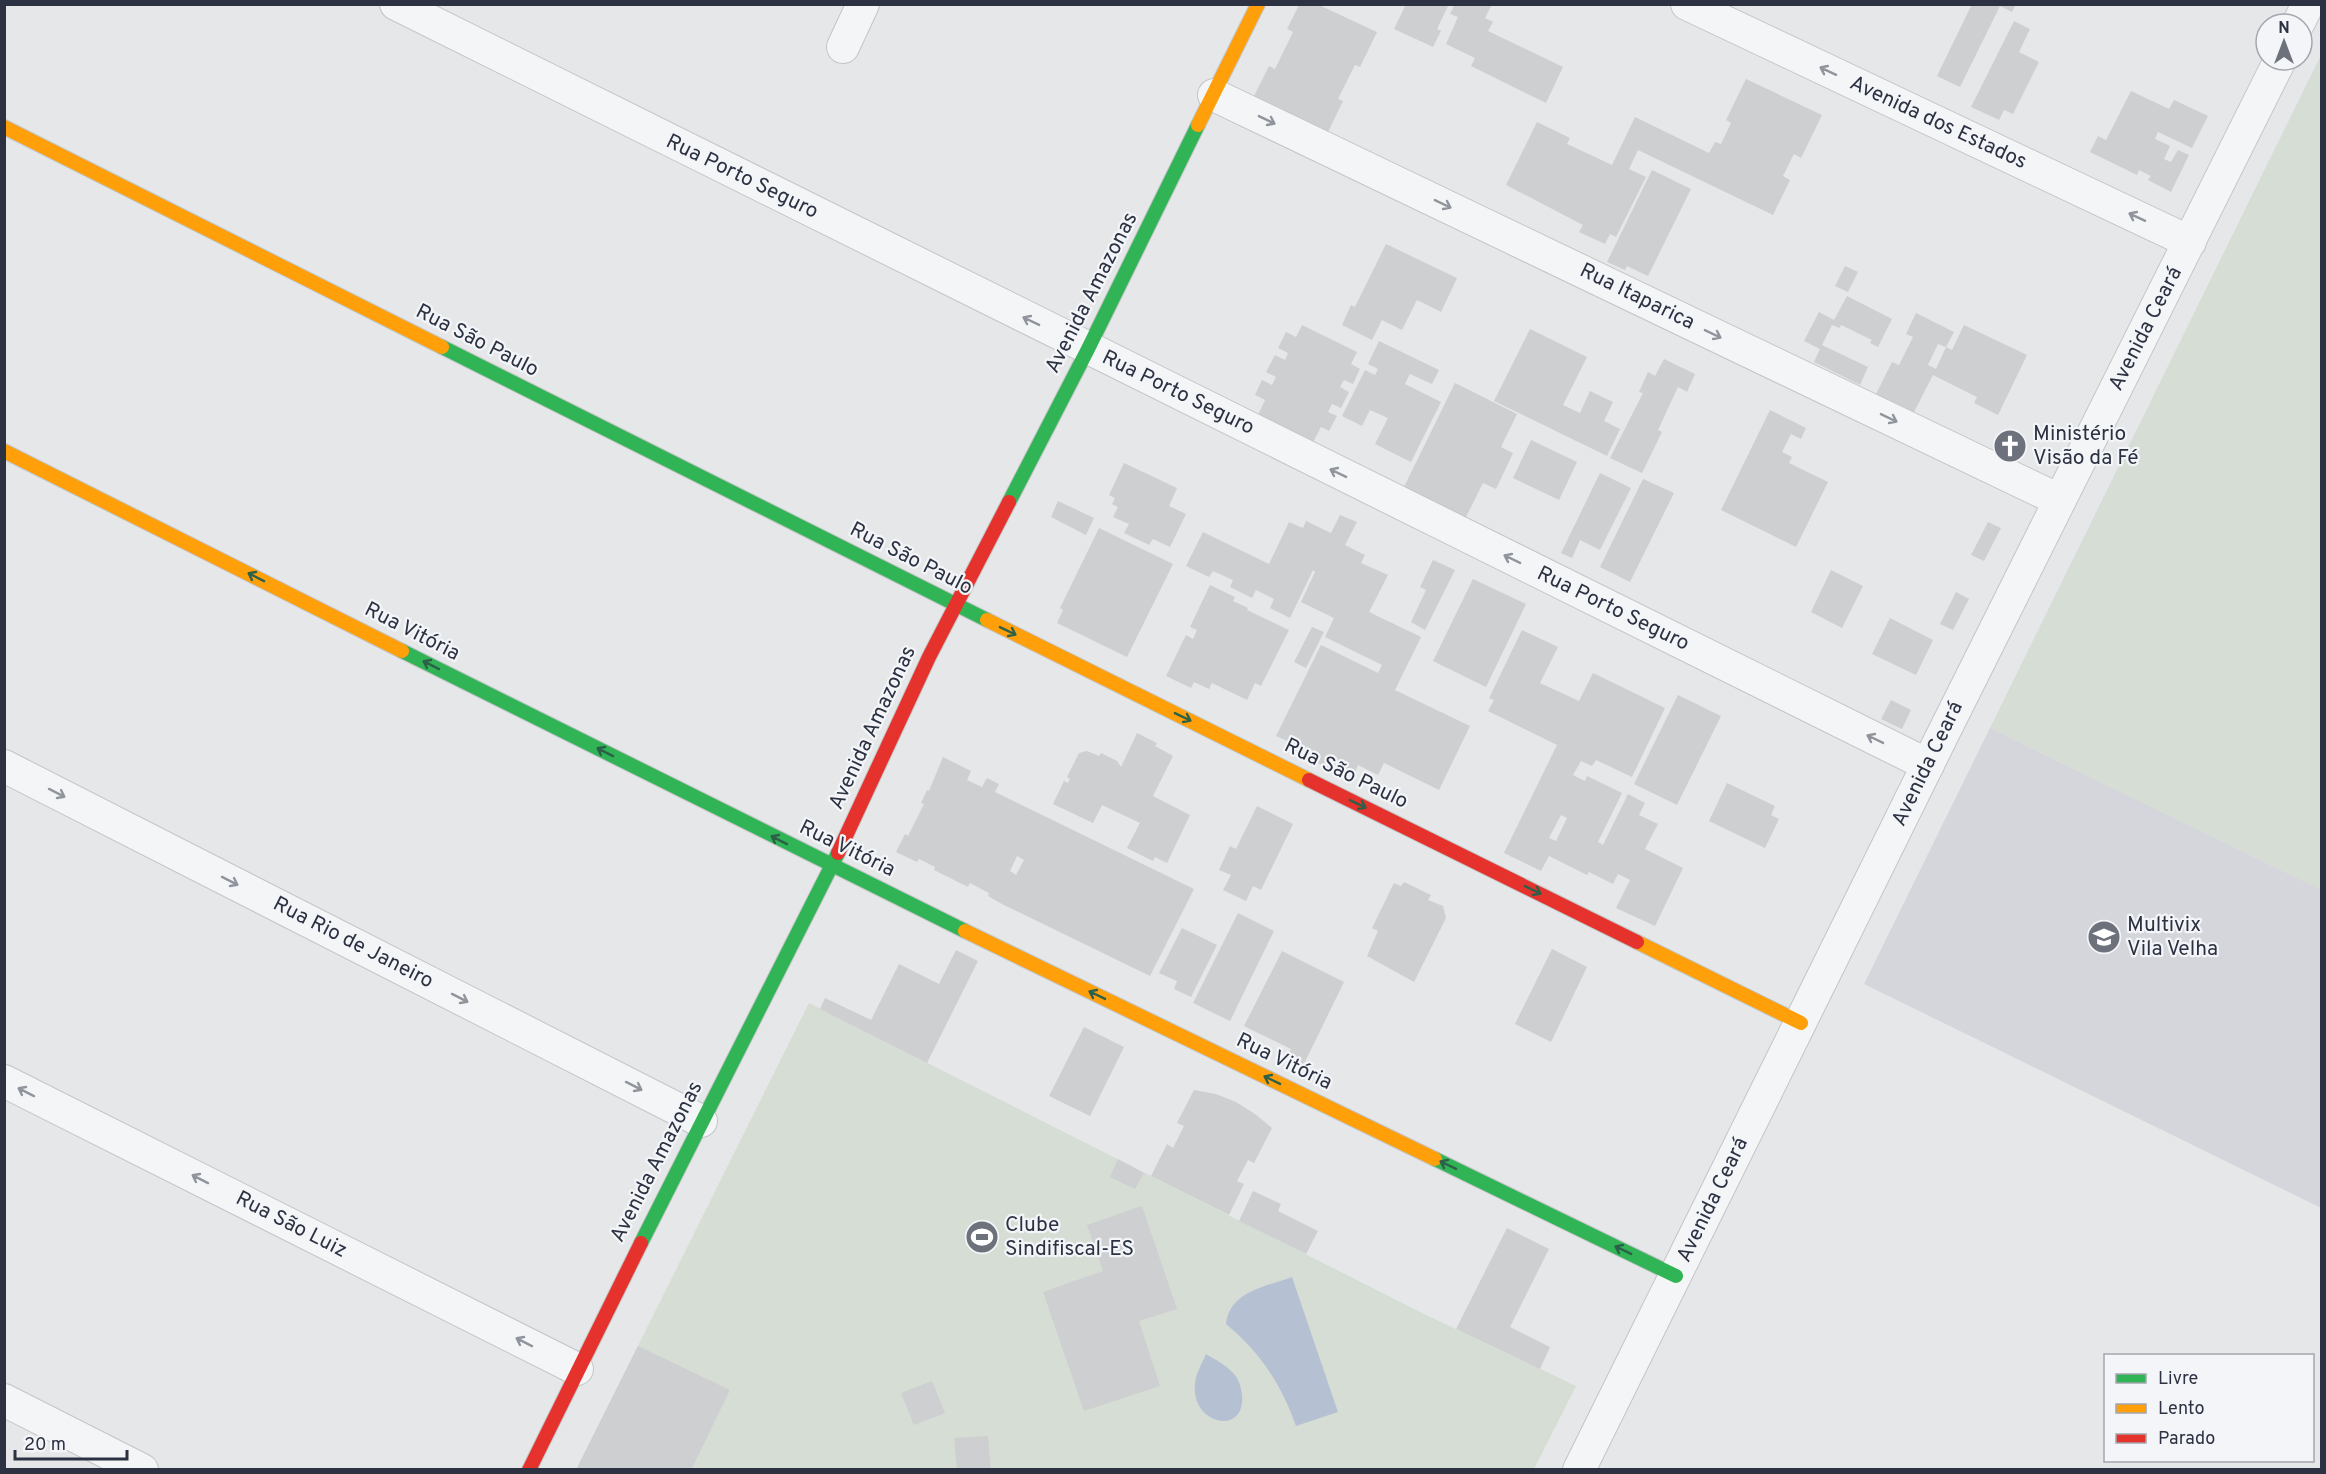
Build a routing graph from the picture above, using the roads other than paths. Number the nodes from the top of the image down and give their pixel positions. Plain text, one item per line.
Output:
1 (396, 4) edge
2 (863, 4) edge
3 (1258, 4) edge
4 (1687, 4) edge
5 (843, 47) dead end
6 (2274, 72) edge
7 (1214, 95) junction
8 (4, 127) edge
9 (2190, 242) junction
10 (1088, 349) junction
11 (4, 451) edge
12 (2059, 500) junction
13 (956, 605) junction
14 (1928, 765) junction
15 (4, 766) edge
16 (832, 866) junction
17 (1801, 1023) junction
18 (4, 1081) edge
19 (702, 1121) junction
20 (1676, 1276) junction
21 (577, 1369) junction
22 (4, 1400) edge
23 (142, 1470) edge
24 (529, 1470) edge
25 (1579, 1470) edge

10 -> 1 street, Rua Porto Seguro
2 - 5 street
3 - 7 street, Avenida Amazonas
9 -> 4 street, Avenida dos Estados
6 - 9 street, Avenida Ceará
7 - 10 street, Avenida Amazonas
7 -> 12 street, Rua Itaparica
8 - 13 street, Rua São Paulo
9 - 12 street, Avenida Ceará
10 - 13 street, Avenida Amazonas
14 -> 10 street, Rua Porto Seguro
16 -> 11 street, Rua Vitória
12 - 14 street, Avenida Ceará
13 - 16 street, Avenida Amazonas
13 -> 17 street, Rua São Paulo
14 - 17 street, Avenida Ceará
15 -> 19 street, Rua Rio de Janeiro
16 - 19 street, Avenida Amazonas
20 -> 16 street, Rua Vitória
17 - 20 street, Avenida Ceará
21 -> 18 street, Rua São Luiz
19 - 21 street, Avenida Amazonas
20 - 25 street, Avenida Ceará
21 - 24 street, Avenida Amazonas
22 - 23 street

